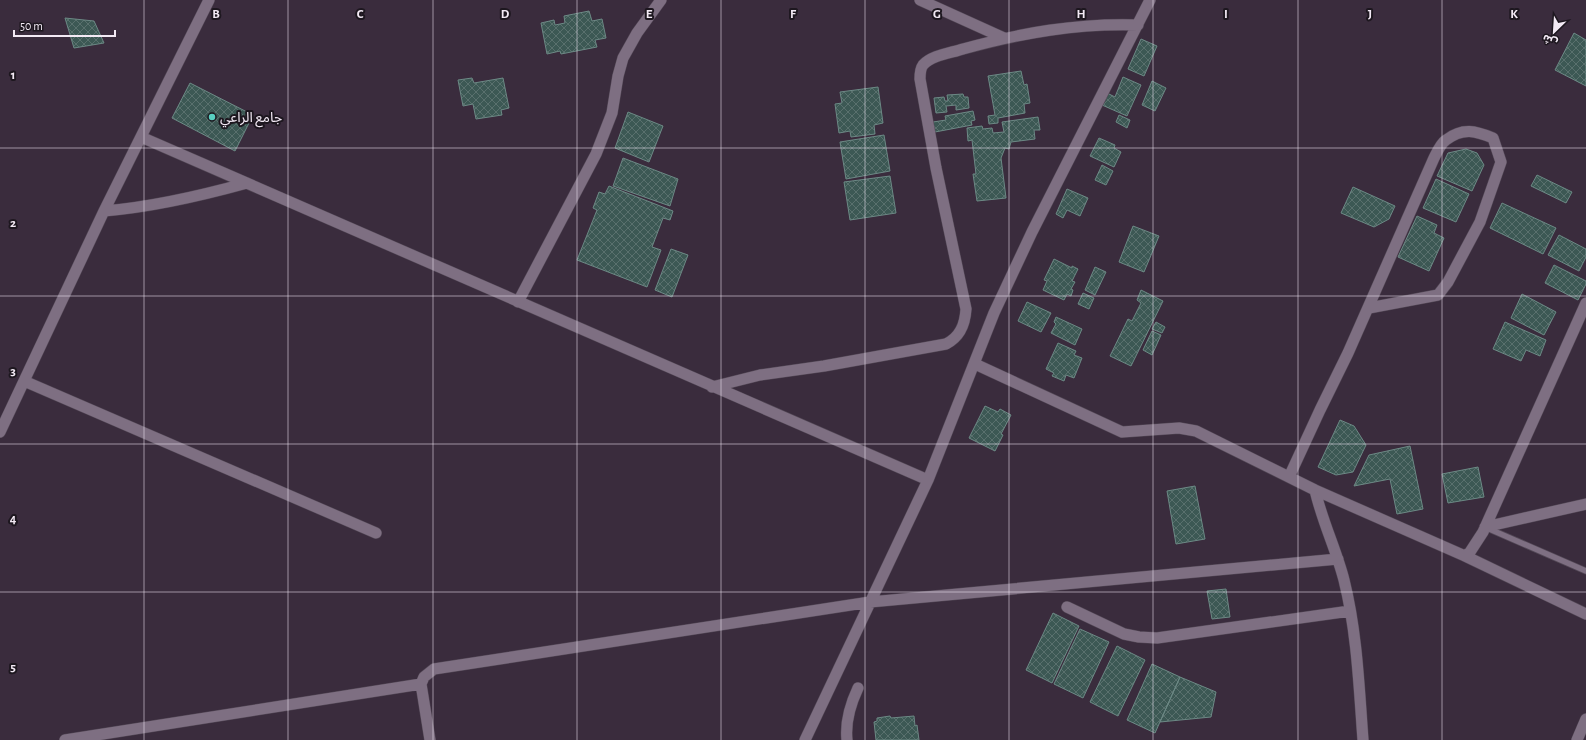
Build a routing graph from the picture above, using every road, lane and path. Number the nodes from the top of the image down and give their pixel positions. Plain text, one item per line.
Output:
1 (209, 0) edge
2 (661, 0) edge
3 (920, 0) edge
4 (1150, 0) edge
5 (1138, 25) junction
6 (1004, 38) junction
7 (142, 137) junction
8 (247, 182) junction
9 (104, 211) junction
10 (518, 302) junction
11 (1586, 303) edge
12 (1369, 308) junction
13 (974, 364) junction
14 (24, 381) junction
15 (712, 387) junction
16 (4, 412) edge
17 (0, 432) edge
18 (1289, 477) junction
19 (928, 480) junction
20 (1315, 490) junction
21 (1586, 504) edge
22 (1485, 527) junction
23 (376, 533) dead end
24 (1464, 556) junction
25 (1338, 560) junction
26 (1586, 571) edge
27 (870, 602) junction
28 (1067, 607) dead end
29 (1350, 612) junction
30 (1586, 614) edge
31 (421, 684) junction
32 (858, 688) dead end
33 (1586, 719) edge
34 (64, 740) edge
35 (430, 740) edge
36 (805, 740) edge
37 (847, 740) edge
38 (1363, 740) edge
39 (1577, 740) edge

1 - 7 street
2 - 10 street
3 - 6 street
4 - 5 street
5 - 6 street
5 - 13 street
6 - 15 street
7 - 8 street
7 - 9 street
8 - 9 street
8 - 10 street
9 - 14 street
10 - 15 street
11 - 22 street
12 - 12 street
12 - 18 street
13 - 18 street
13 - 19 street
14 - 16 street
14 - 23 street
15 - 19 street
16 - 17 street
18 - 20 street
19 - 27 street
20 - 24 street
20 - 25 street
21 - 22 street
22 - 24 street
22 - 26 lane
24 - 30 street
25 - 27 street
25 - 29 street
27 - 31 street
27 - 36 street
28 - 29 street
29 - 38 street
31 - 34 street
31 - 35 street
32 - 37 street
33 - 39 street

